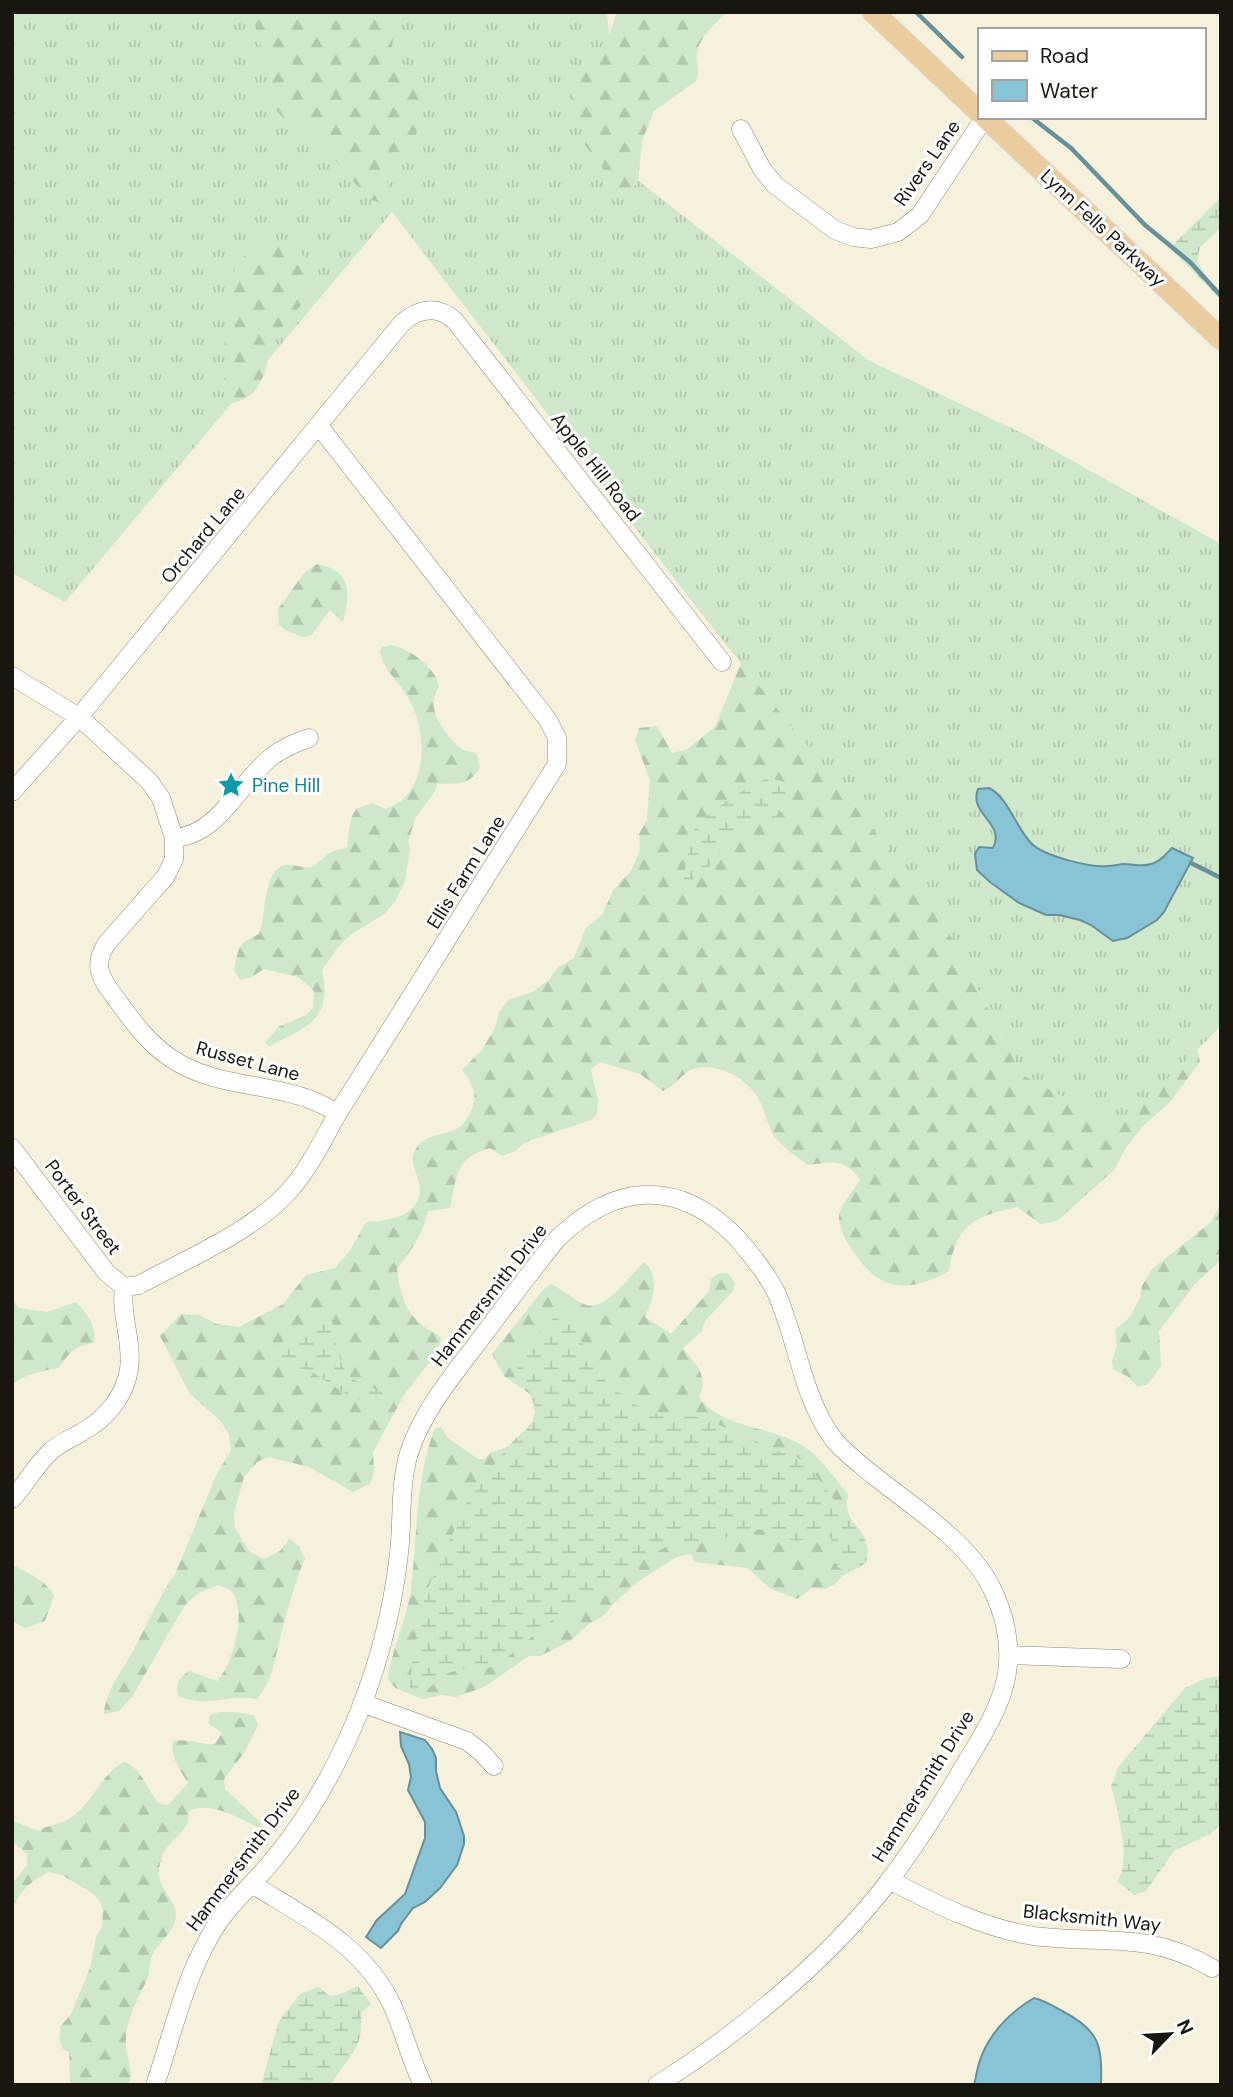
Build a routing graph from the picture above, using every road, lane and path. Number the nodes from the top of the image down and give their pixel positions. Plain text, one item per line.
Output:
1 (873, 12) edge
2 (978, 111) edge
3 (984, 119) edge
4 (987, 119) edge
5 (741, 129) dead end
6 (428, 309) joint
7 (1221, 339) edge
8 (319, 426) junction
9 (722, 662) dead end
10 (12, 676) edge
11 (79, 717) junction
12 (309, 738) dead end
13 (12, 792) edge
14 (174, 838) junction
15 (338, 1113) junction
16 (12, 1148) edge
17 (124, 1287) junction
18 (12, 1499) edge
19 (1009, 1655) junction
20 (1121, 1659) dead end
21 (362, 1703) junction
22 (494, 1766) dead end
23 (889, 1880) junction
24 (252, 1884) junction
25 (1218, 1967) edge
26 (155, 2085) edge
27 (423, 2085) edge
28 (657, 2085) edge

1 - 2 main road
3 - 5 street, Rivers Lane
4 - 7 main road, Lynn Fells Parkway
6 - 8 street, Orchard Lane
6 - 9 street, Apple Hill Road
8 - 11 street, Orchard Lane
8 - 15 street, Ellis Farm Lane
10 - 11 street
11 - 13 street, Orchard Lane
11 - 14 street
12 - 14 street
14 - 15 street, Russet Lane
15 - 17 street, Ellis Farm Lane
16 - 17 street, Porter Street
17 - 18 street
19 - 20 street
19 - 21 street, Hammersmith Drive
19 - 23 street, Hammersmith Drive
21 - 22 street
21 - 24 street, Hammersmith Drive
23 - 25 street, Blacksmith Way
23 - 28 street, Hammersmith Drive
24 - 26 street, Hammersmith Drive
24 - 27 street

